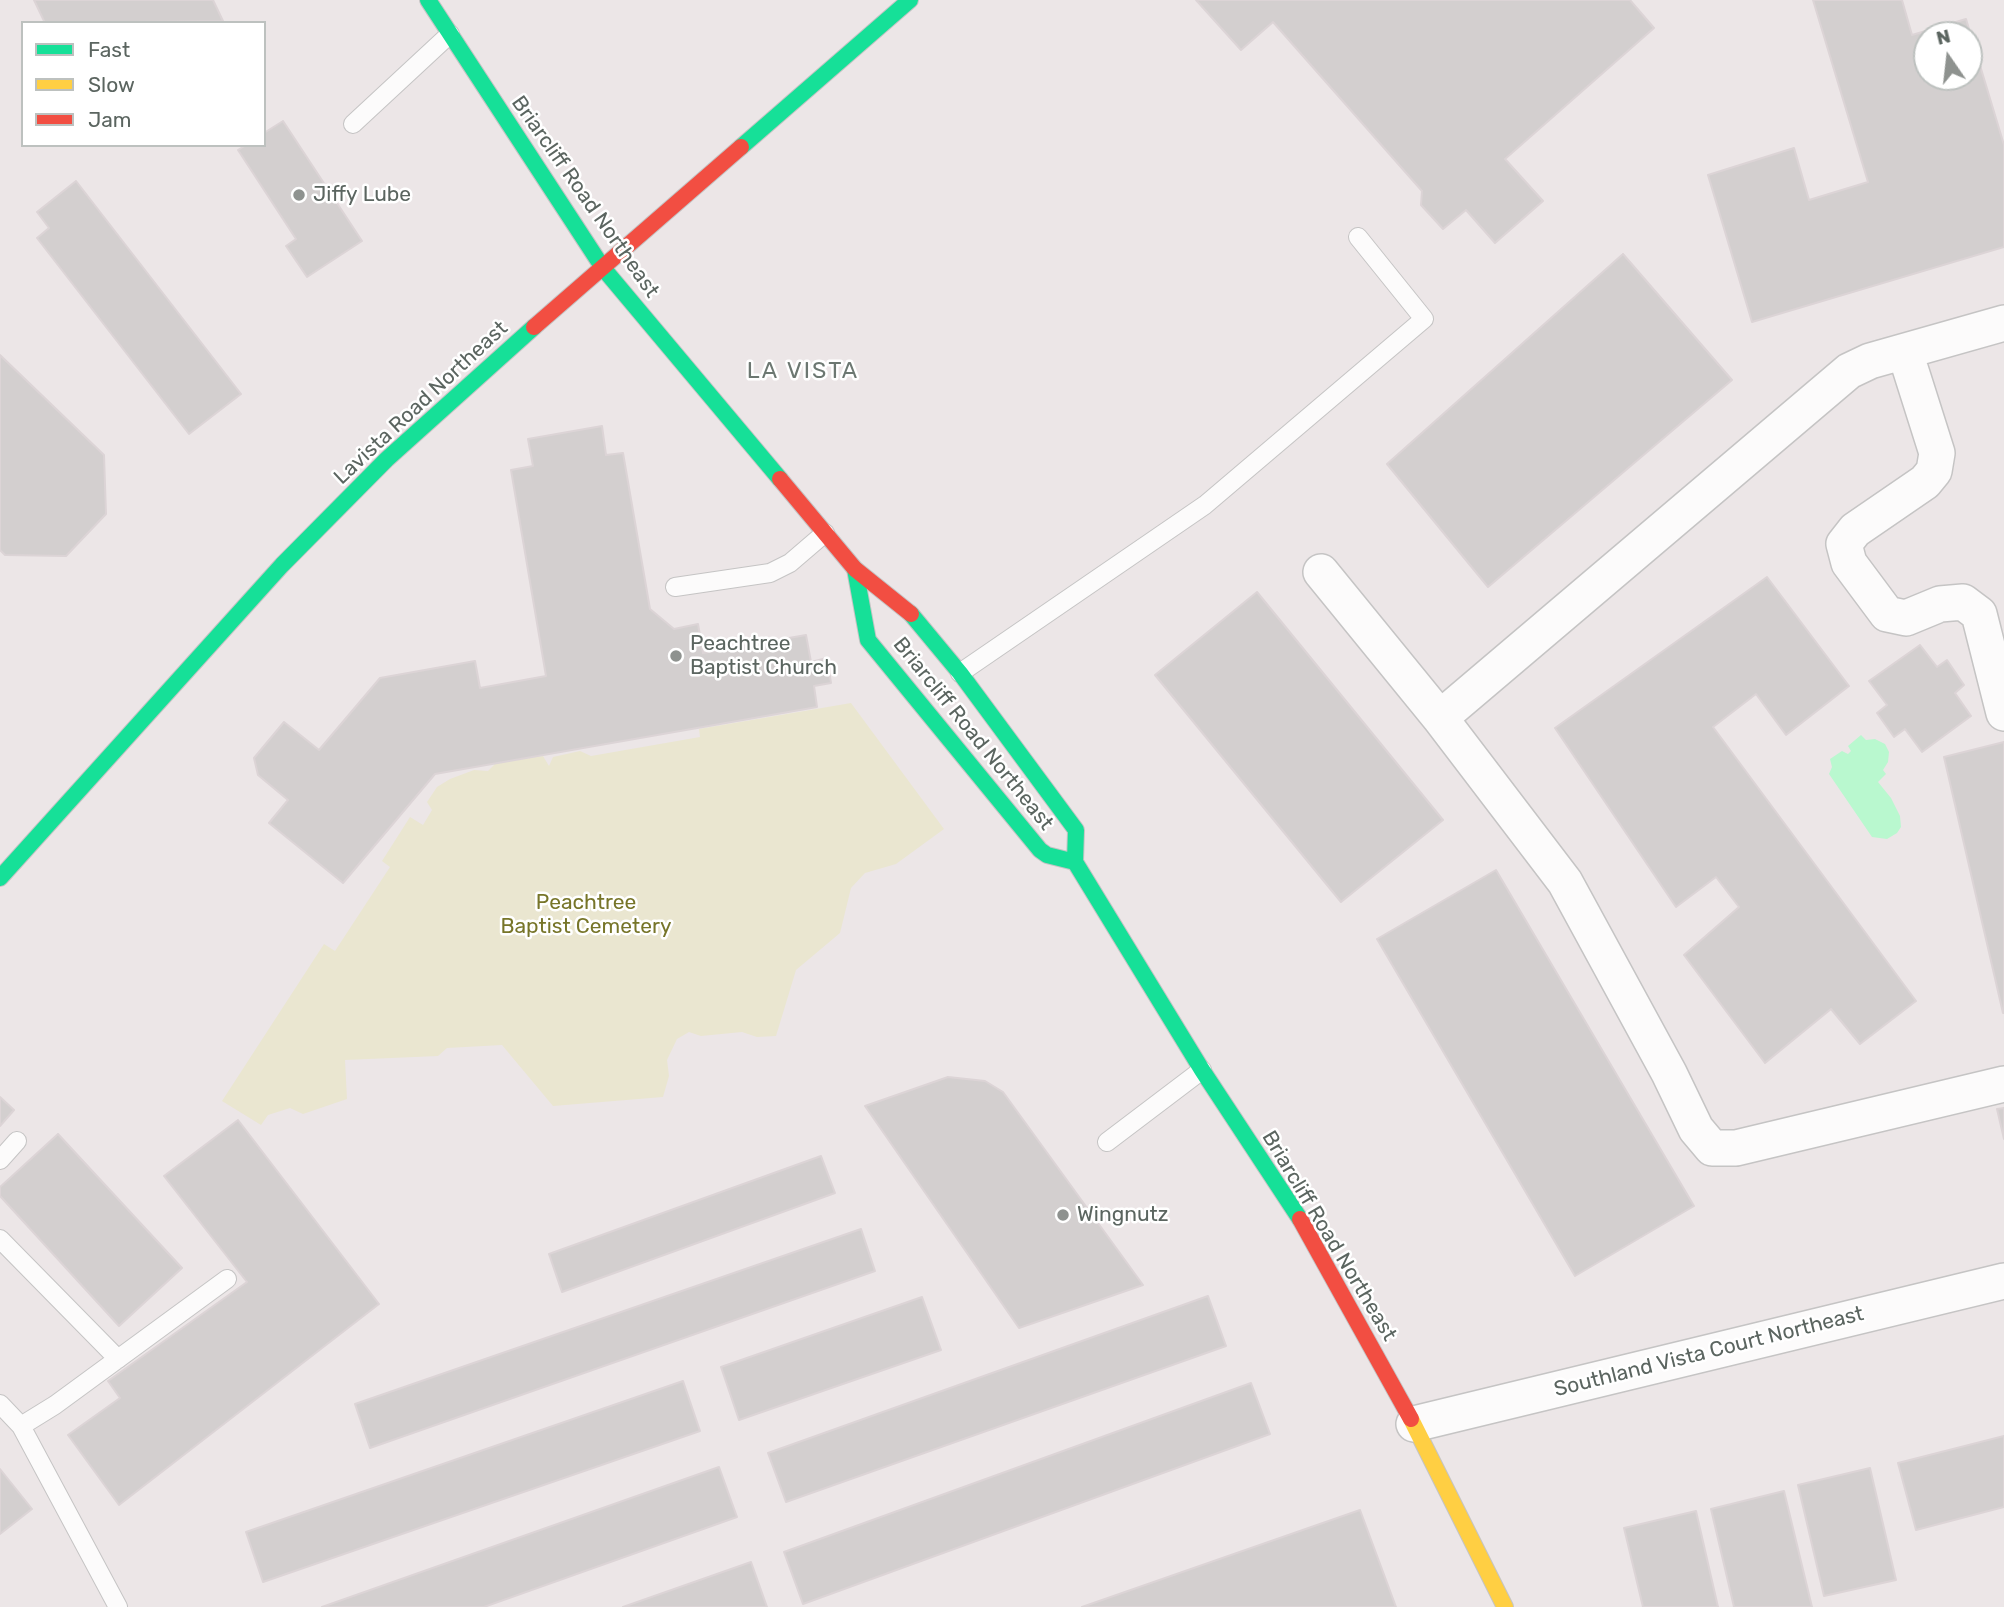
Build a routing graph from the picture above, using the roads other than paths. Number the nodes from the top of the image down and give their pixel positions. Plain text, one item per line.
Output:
1 (428, 0) edge
2 (910, 0) edge
3 (450, 34) junction
4 (353, 124) dead end
5 (1359, 237) dead end
6 (603, 268) junction
7 (2004, 323) edge
8 (1905, 352) junction
9 (825, 533) junction
10 (855, 569) junction
11 (1321, 572) dead end
12 (675, 587) dead end
13 (960, 673) junction
14 (2004, 713) edge
15 (1440, 718) junction
16 (1075, 862) junction
17 (0, 878) edge
18 (1202, 1070) junction
19 (2004, 1084) edge
20 (17, 1141) dead end
21 (1107, 1142) dead end
22 (0, 1160) edge
23 (0, 1239) edge
24 (227, 1279) dead end
25 (2004, 1280) edge
26 (118, 1359) junction
27 (0, 1404) edge
28 (1414, 1424) junction
29 (21, 1426) junction
30 (118, 1607) edge
31 (1505, 1607) edge

1 - 3 main road, Briarcliff Road Northeast
2 - 6 main road, Lavista Road Northeast
3 - 4 lane
3 - 6 main road, Briarcliff Road Northeast
5 - 13 lane
6 - 9 main road, Briarcliff Road Northeast
6 - 17 main road, Lavista Road Northeast
7 - 8 street
8 - 14 street
8 - 15 street
9 - 10 main road, Briarcliff Road Northeast
9 - 12 lane
10 - 13 main road, Briarcliff Road Northeast
10 - 16 main road, Briarcliff Road Northeast
11 - 15 street
13 - 16 main road, Briarcliff Road Northeast
15 - 19 street
16 - 18 main road, Briarcliff Road Northeast
18 - 21 lane
18 - 28 main road, Briarcliff Road Northeast
20 - 22 lane
23 - 26 lane
24 - 26 lane
25 - 28 street, Southland Vista Court Northeast
26 - 29 lane
27 - 29 lane
28 - 31 main road, Briarcliff Road Northeast
29 - 30 lane

